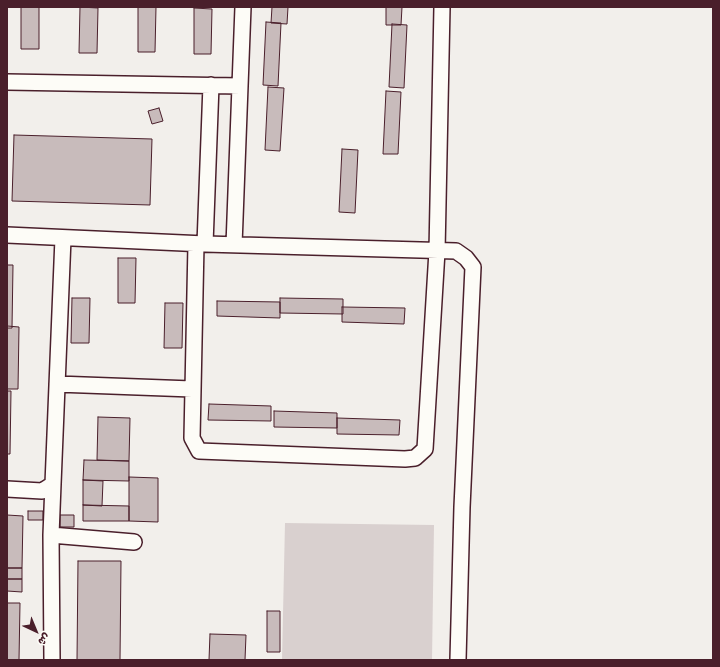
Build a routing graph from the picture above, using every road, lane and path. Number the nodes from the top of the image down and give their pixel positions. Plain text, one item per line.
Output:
1 (243, 7) edge
2 (442, 7) edge
3 (7, 82) edge
4 (211, 85) junction
5 (240, 86) junction
6 (7, 235) edge
7 (63, 238) junction
8 (200, 244) junction
9 (234, 245) junction
10 (436, 251) junction
11 (57, 384) junction
12 (192, 389) junction
13 (53, 484) junction
14 (7, 489) edge
15 (51, 535) junction
16 (134, 542) dead end
17 (52, 660) edge
18 (458, 660) edge

1 - 5 street
2 - 10 street
3 - 4 street
4 - 5 street
4 - 8 street
5 - 9 street
6 - 7 street
7 - 8 street
7 - 11 street
8 - 9 street
8 - 12 street
9 - 10 street
10 - 12 street
10 - 18 street
11 - 12 street
11 - 13 street
13 - 14 street
13 - 15 street
15 - 16 street
15 - 17 street

